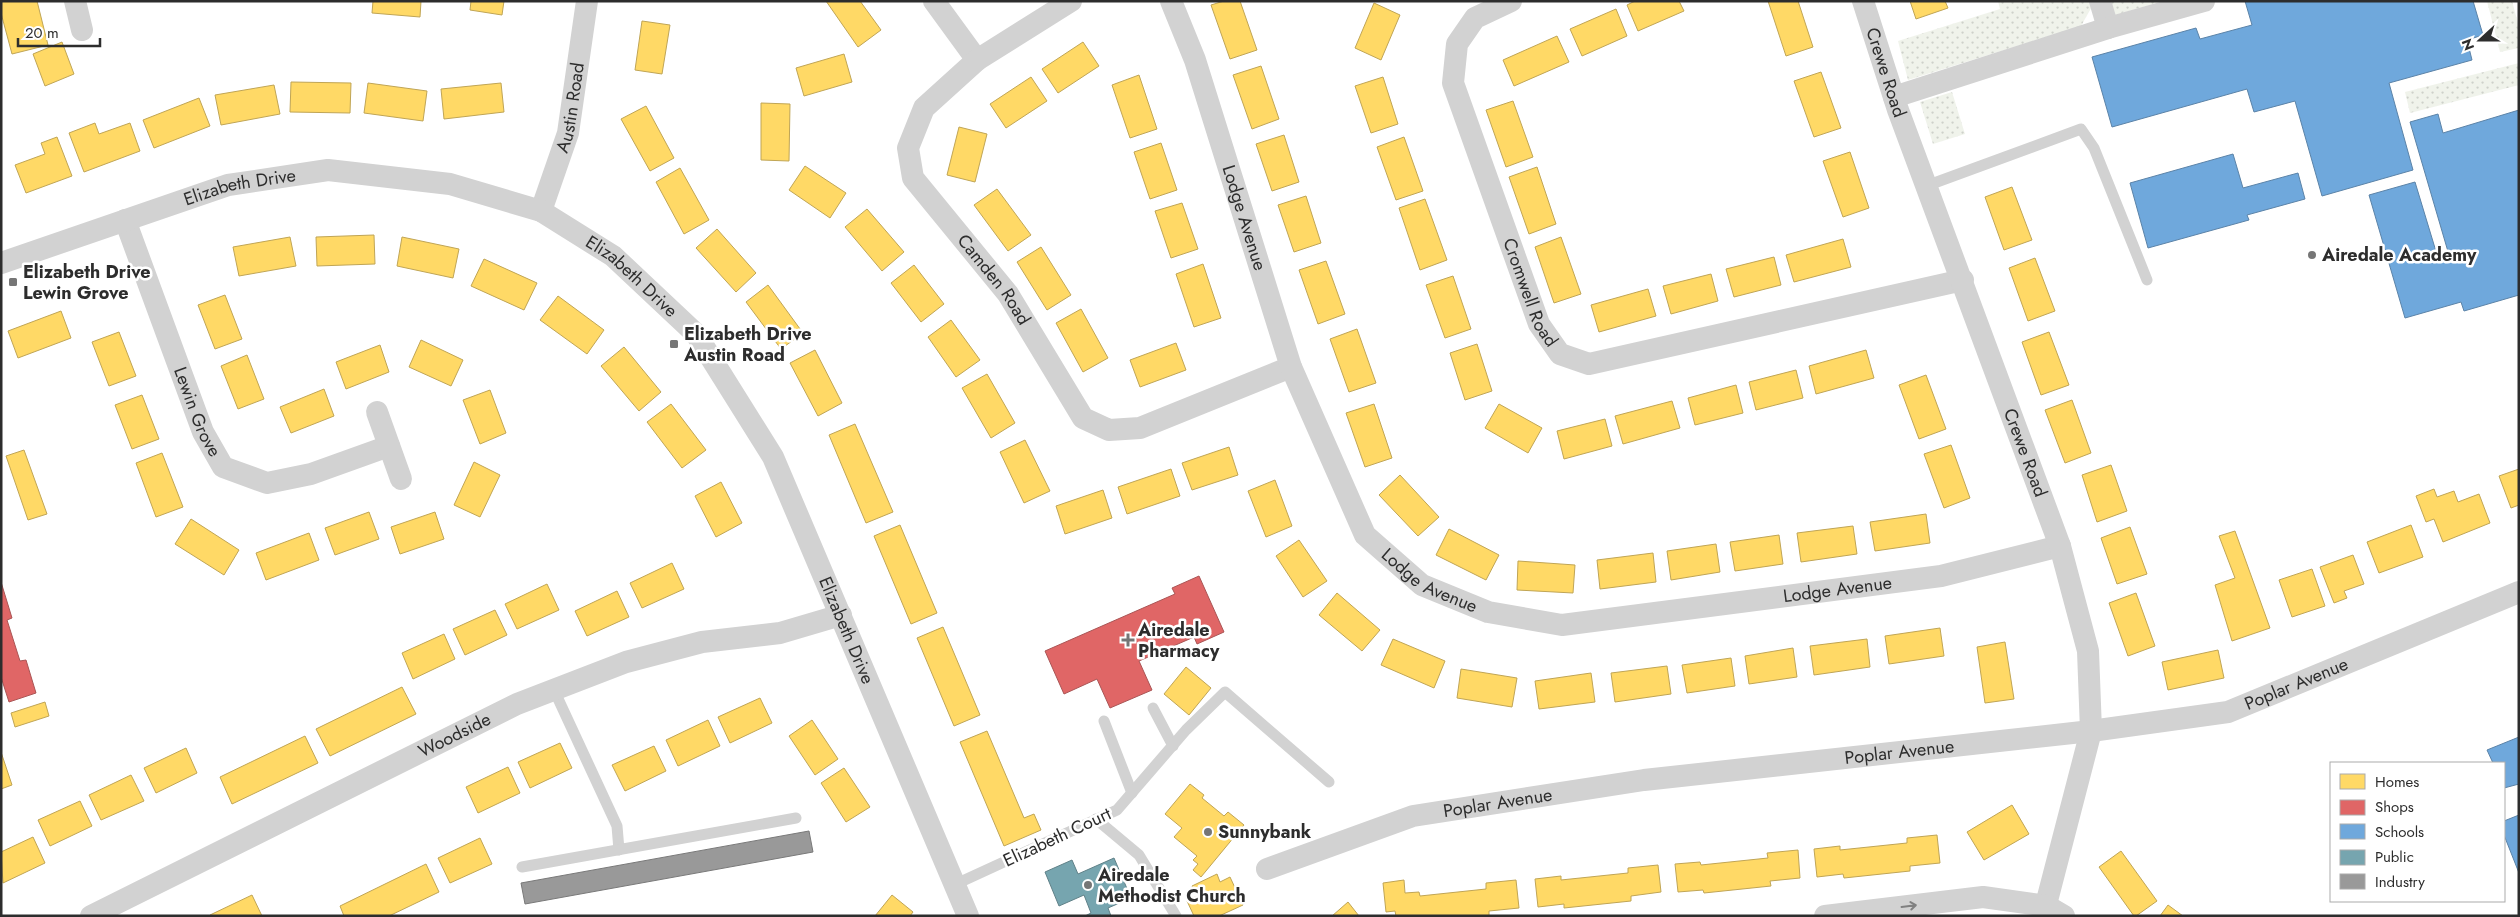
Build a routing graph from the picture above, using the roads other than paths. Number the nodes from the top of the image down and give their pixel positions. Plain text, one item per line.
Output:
1 (75, 1) edge
2 (587, 1) edge
3 (934, 1) edge
4 (1071, 1) edge
5 (1171, 1) edge
6 (1511, 1) edge
7 (1862, 1) edge
8 (2100, 1) edge
9 (2204, 1) edge
10 (2108, 28) junction
11 (82, 30) dead end
12 (977, 60) junction
13 (1894, 97) junction
14 (1926, 186) junction
15 (541, 211) junction
16 (125, 220) junction
17 (1, 263) edge
18 (1962, 280) junction
19 (2146, 280) dead end
20 (1291, 367) junction
21 (377, 412) dead end
22 (389, 446) junction
23 (401, 479) dead end
24 (2060, 546) junction
25 (2519, 592) edge
26 (841, 615) junction
27 (554, 690) junction
28 (1153, 708) dead end
29 (1104, 720) dead end
30 (2091, 731) junction
31 (1173, 746) junction
32 (1329, 782) dead end
33 (1132, 793) junction
34 (796, 818) dead end
35 (1096, 820) junction
36 (619, 850) junction
37 (522, 867) dead end
38 (1267, 869) dead end
39 (956, 884) junction
40 (2052, 913) edge
41 (91, 916) edge
42 (968, 916) edge
43 (1176, 916) edge
44 (1825, 916) edge

1 - 11 street
2 - 15 street, Austin Road
3 - 12 street
4 - 12 street, Camden Road
5 - 20 street, Lodge Avenue
6 - 18 street, Cromwell Road
7 - 13 street, Crewe Road
8 - 10 street
9 - 10 street
10 - 13 street
12 - 20 street, Camden Road
13 - 14 street, Crewe Road
14 - 18 street, Crewe Road
14 - 19 lane
15 - 16 street, Elizabeth Drive
15 - 26 street, Elizabeth Drive
16 - 17 street, Elizabeth Drive
16 - 22 street, Lewin Grove
18 - 24 street, Crewe Road
20 - 24 street, Lodge Avenue
21 - 22 street
22 - 23 street
24 - 30 street, Crewe Road
25 - 30 street, Poplar Avenue
26 - 27 street, Woodside
26 - 39 street, Elizabeth Drive
27 - 36 lane
27 - 41 street, Woodside
28 - 31 lane
29 - 33 lane
30 - 38 street, Poplar Avenue
30 - 40 street, Crewe Road
31 - 32 lane, Elizabeth Court
31 - 33 lane, Elizabeth Court
33 - 35 lane, Elizabeth Court
34 - 36 lane
35 - 39 lane, Elizabeth Court
35 - 43 lane
36 - 37 lane
39 - 42 street, Elizabeth Drive
44 -> 40 street

